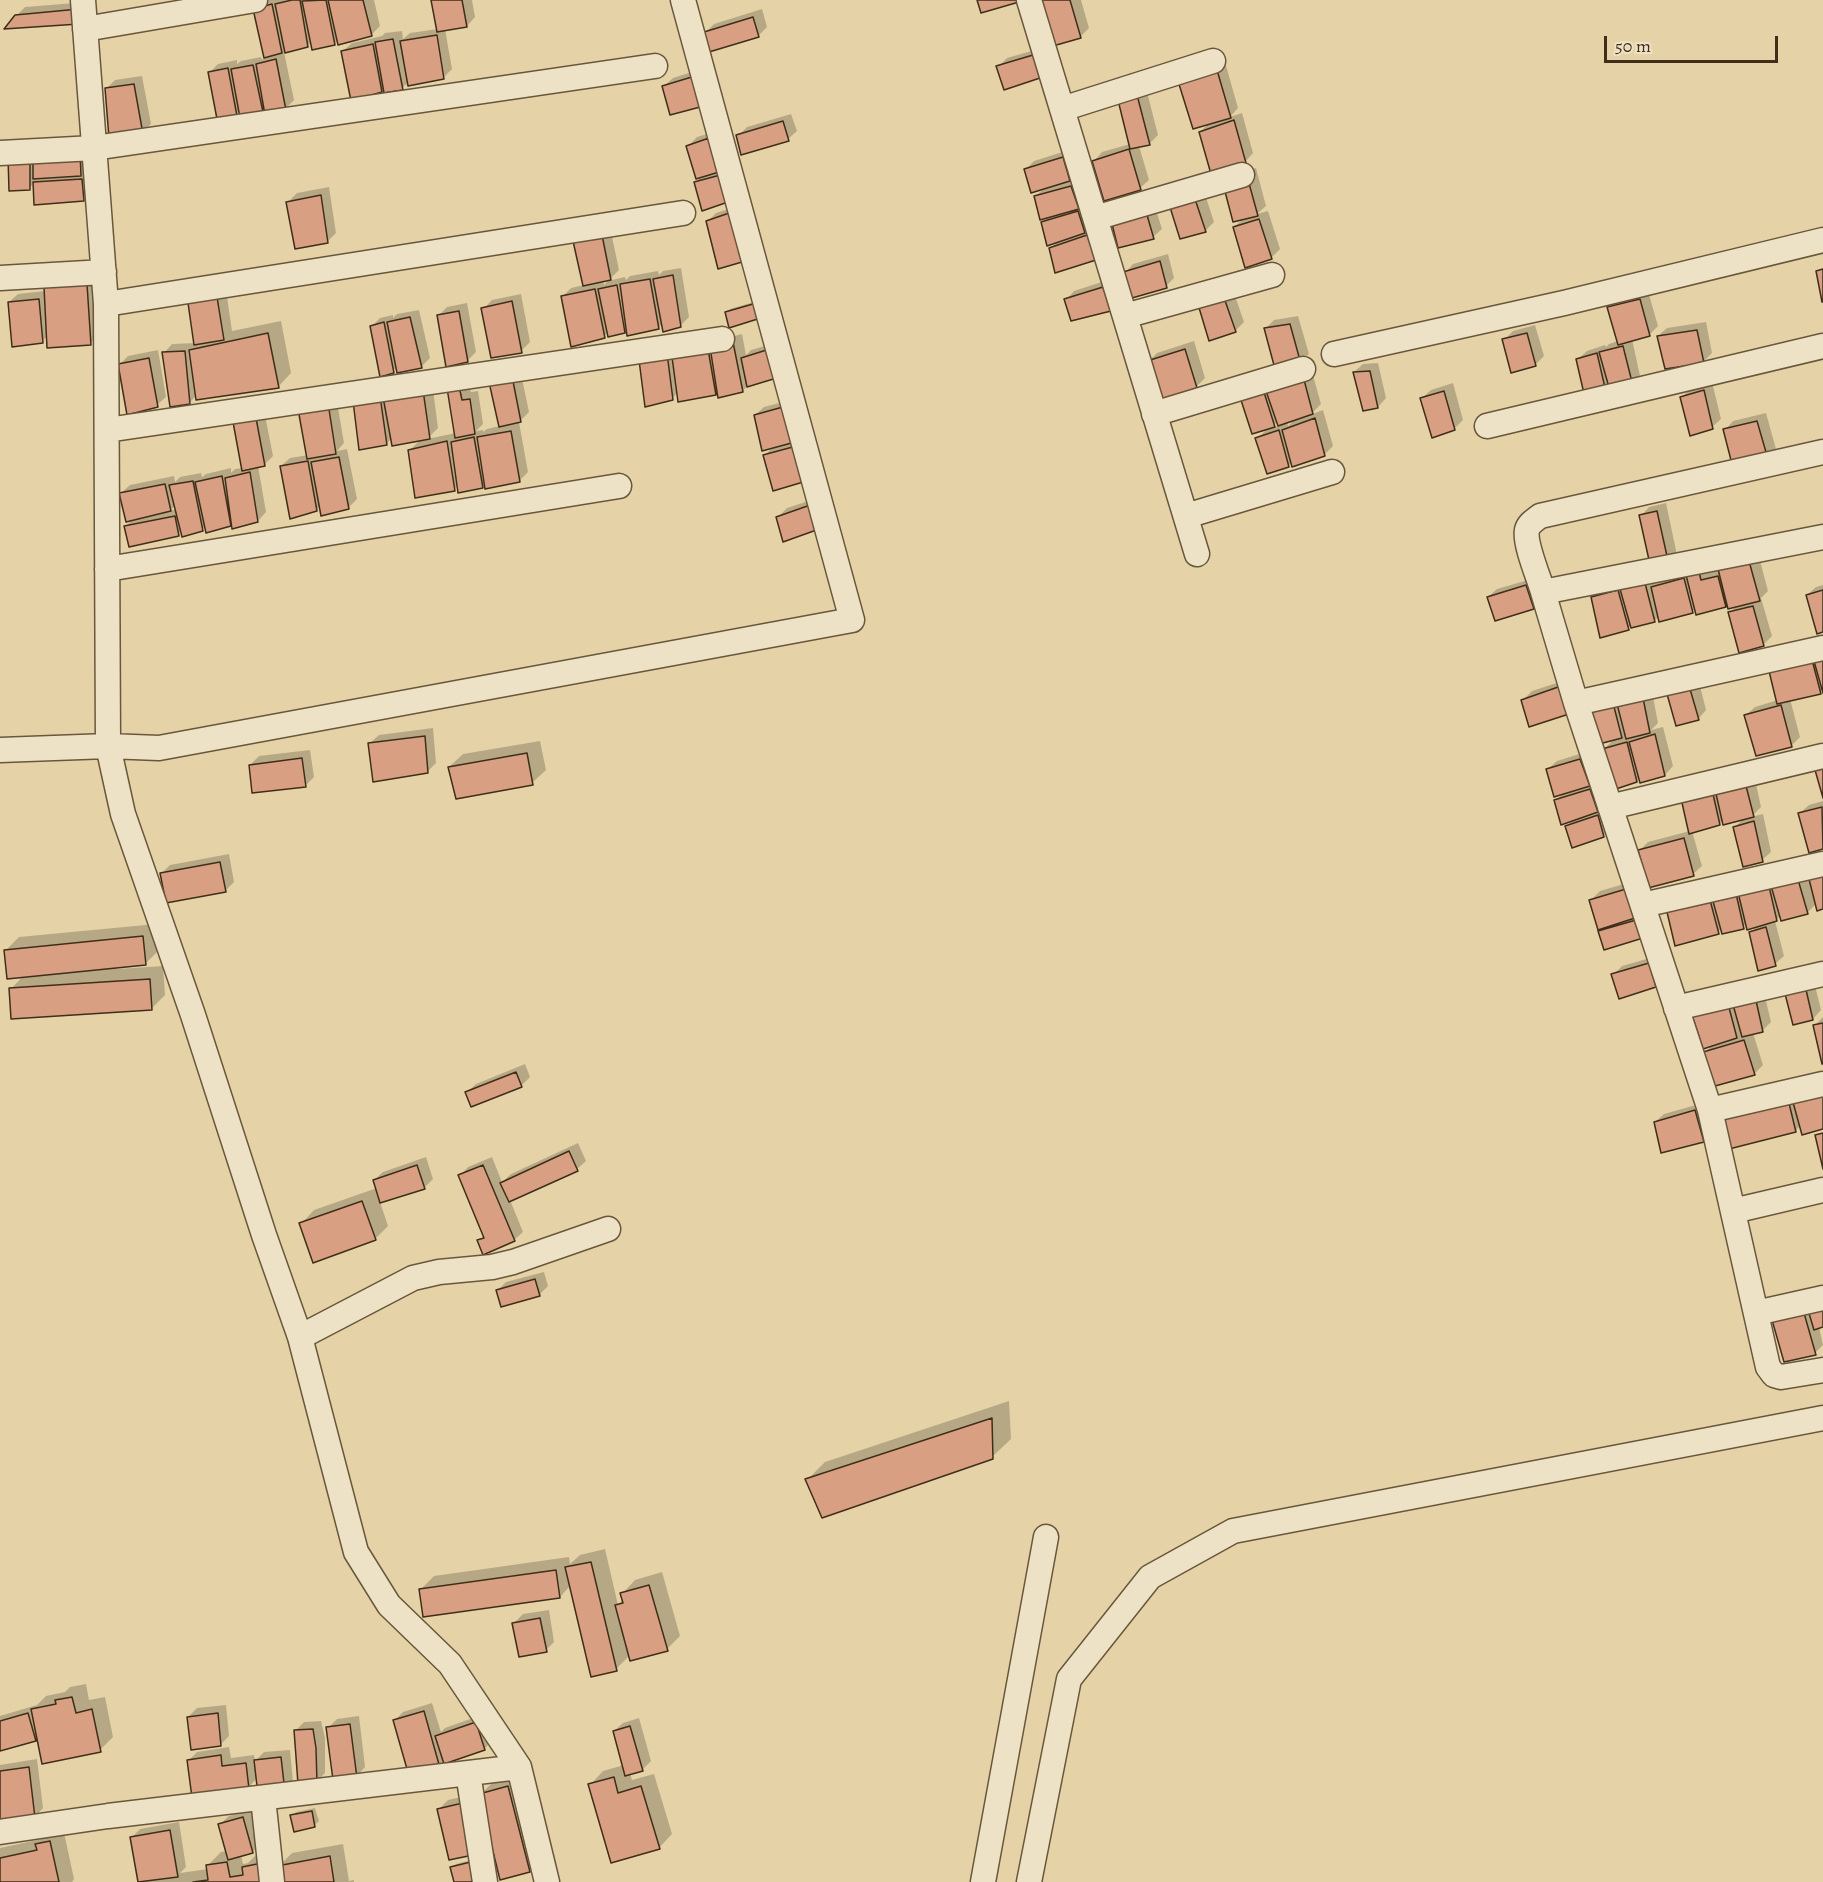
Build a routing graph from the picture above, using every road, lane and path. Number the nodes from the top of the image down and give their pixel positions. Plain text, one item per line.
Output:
1 (83, 0) edge
2 (255, 0) edge
3 (683, 0) edge
4 (1029, 0) edge
5 (86, 29) junction
6 (1214, 61) dead end
7 (655, 66) dead end
8 (1062, 109) junction
9 (94, 148) junction
10 (0, 153) edge
11 (1242, 175) dead end
12 (683, 213) dead end
13 (1095, 218) junction
14 (1823, 240) edge
15 (104, 272) junction
16 (1272, 275) dead end
17 (0, 278) edge
18 (106, 304) junction
19 (1125, 316) junction
20 (722, 339) dead end
21 (1823, 346) edge
22 (1334, 354) dead end
23 (1303, 369) dead end
24 (1154, 414) junction
25 (1486, 426) dead end
26 (107, 430) junction
27 (1823, 452) edge
28 (1332, 472) dead end
29 (619, 486) dead end
30 (1186, 516) junction
31 (1823, 537) edge
32 (1197, 554) dead end
33 (107, 569) junction
34 (1543, 592) junction
35 (1823, 648) edge
36 (1576, 703) junction
37 (108, 746) junction
38 (0, 750) edge
39 (1823, 756) edge
40 (1610, 807) junction
41 (1823, 864) edge
42 (1642, 905) junction
43 (1823, 975) edge
44 (1676, 1008) junction
45 (1823, 1084) edge
46 (1710, 1110) junction
47 (1823, 1190) edge
48 (1733, 1211) junction
49 (608, 1229) dead end
50 (1823, 1298) edge
51 (1755, 1313) junction
52 (300, 1337) junction
53 (1823, 1370) edge
54 (1823, 1418) edge
55 (1046, 1537) dead end
56 (519, 1767) junction
57 (468, 1773) junction
58 (263, 1798) junction
59 (0, 1832) edge
60 (272, 1882) edge
61 (485, 1882) edge
62 (547, 1882) edge
63 (983, 1882) edge
64 (1029, 1882) edge

1 - 5 street
2 - 5 street
3 - 37 street
4 - 8 street
5 - 9 street
6 - 8 street
7 - 9 street
8 - 13 street
9 - 10 street
9 - 15 street
11 - 13 street
12 - 18 street
13 - 19 street
14 - 22 street
15 - 17 street
15 - 18 street
16 - 19 street
18 - 26 street
19 - 24 street
20 - 26 street
21 - 25 street
23 - 24 street
24 - 30 street
26 - 33 street
27 - 34 street
28 - 30 street
29 - 33 street
30 - 32 street
31 - 34 street
33 - 37 street
34 - 36 street
35 - 36 street
36 - 40 street
37 - 38 street
37 - 52 street
39 - 40 street
40 - 42 street
41 - 42 street
42 - 44 street
43 - 44 street
44 - 46 street
45 - 46 street
46 - 48 street
47 - 48 street
48 - 51 street
49 - 52 street
50 - 51 street
51 - 53 street
52 - 56 street
54 - 64 street
55 - 63 street
56 - 57 street
56 - 62 street
57 - 58 street
57 - 61 street
58 - 59 street
58 - 60 street

